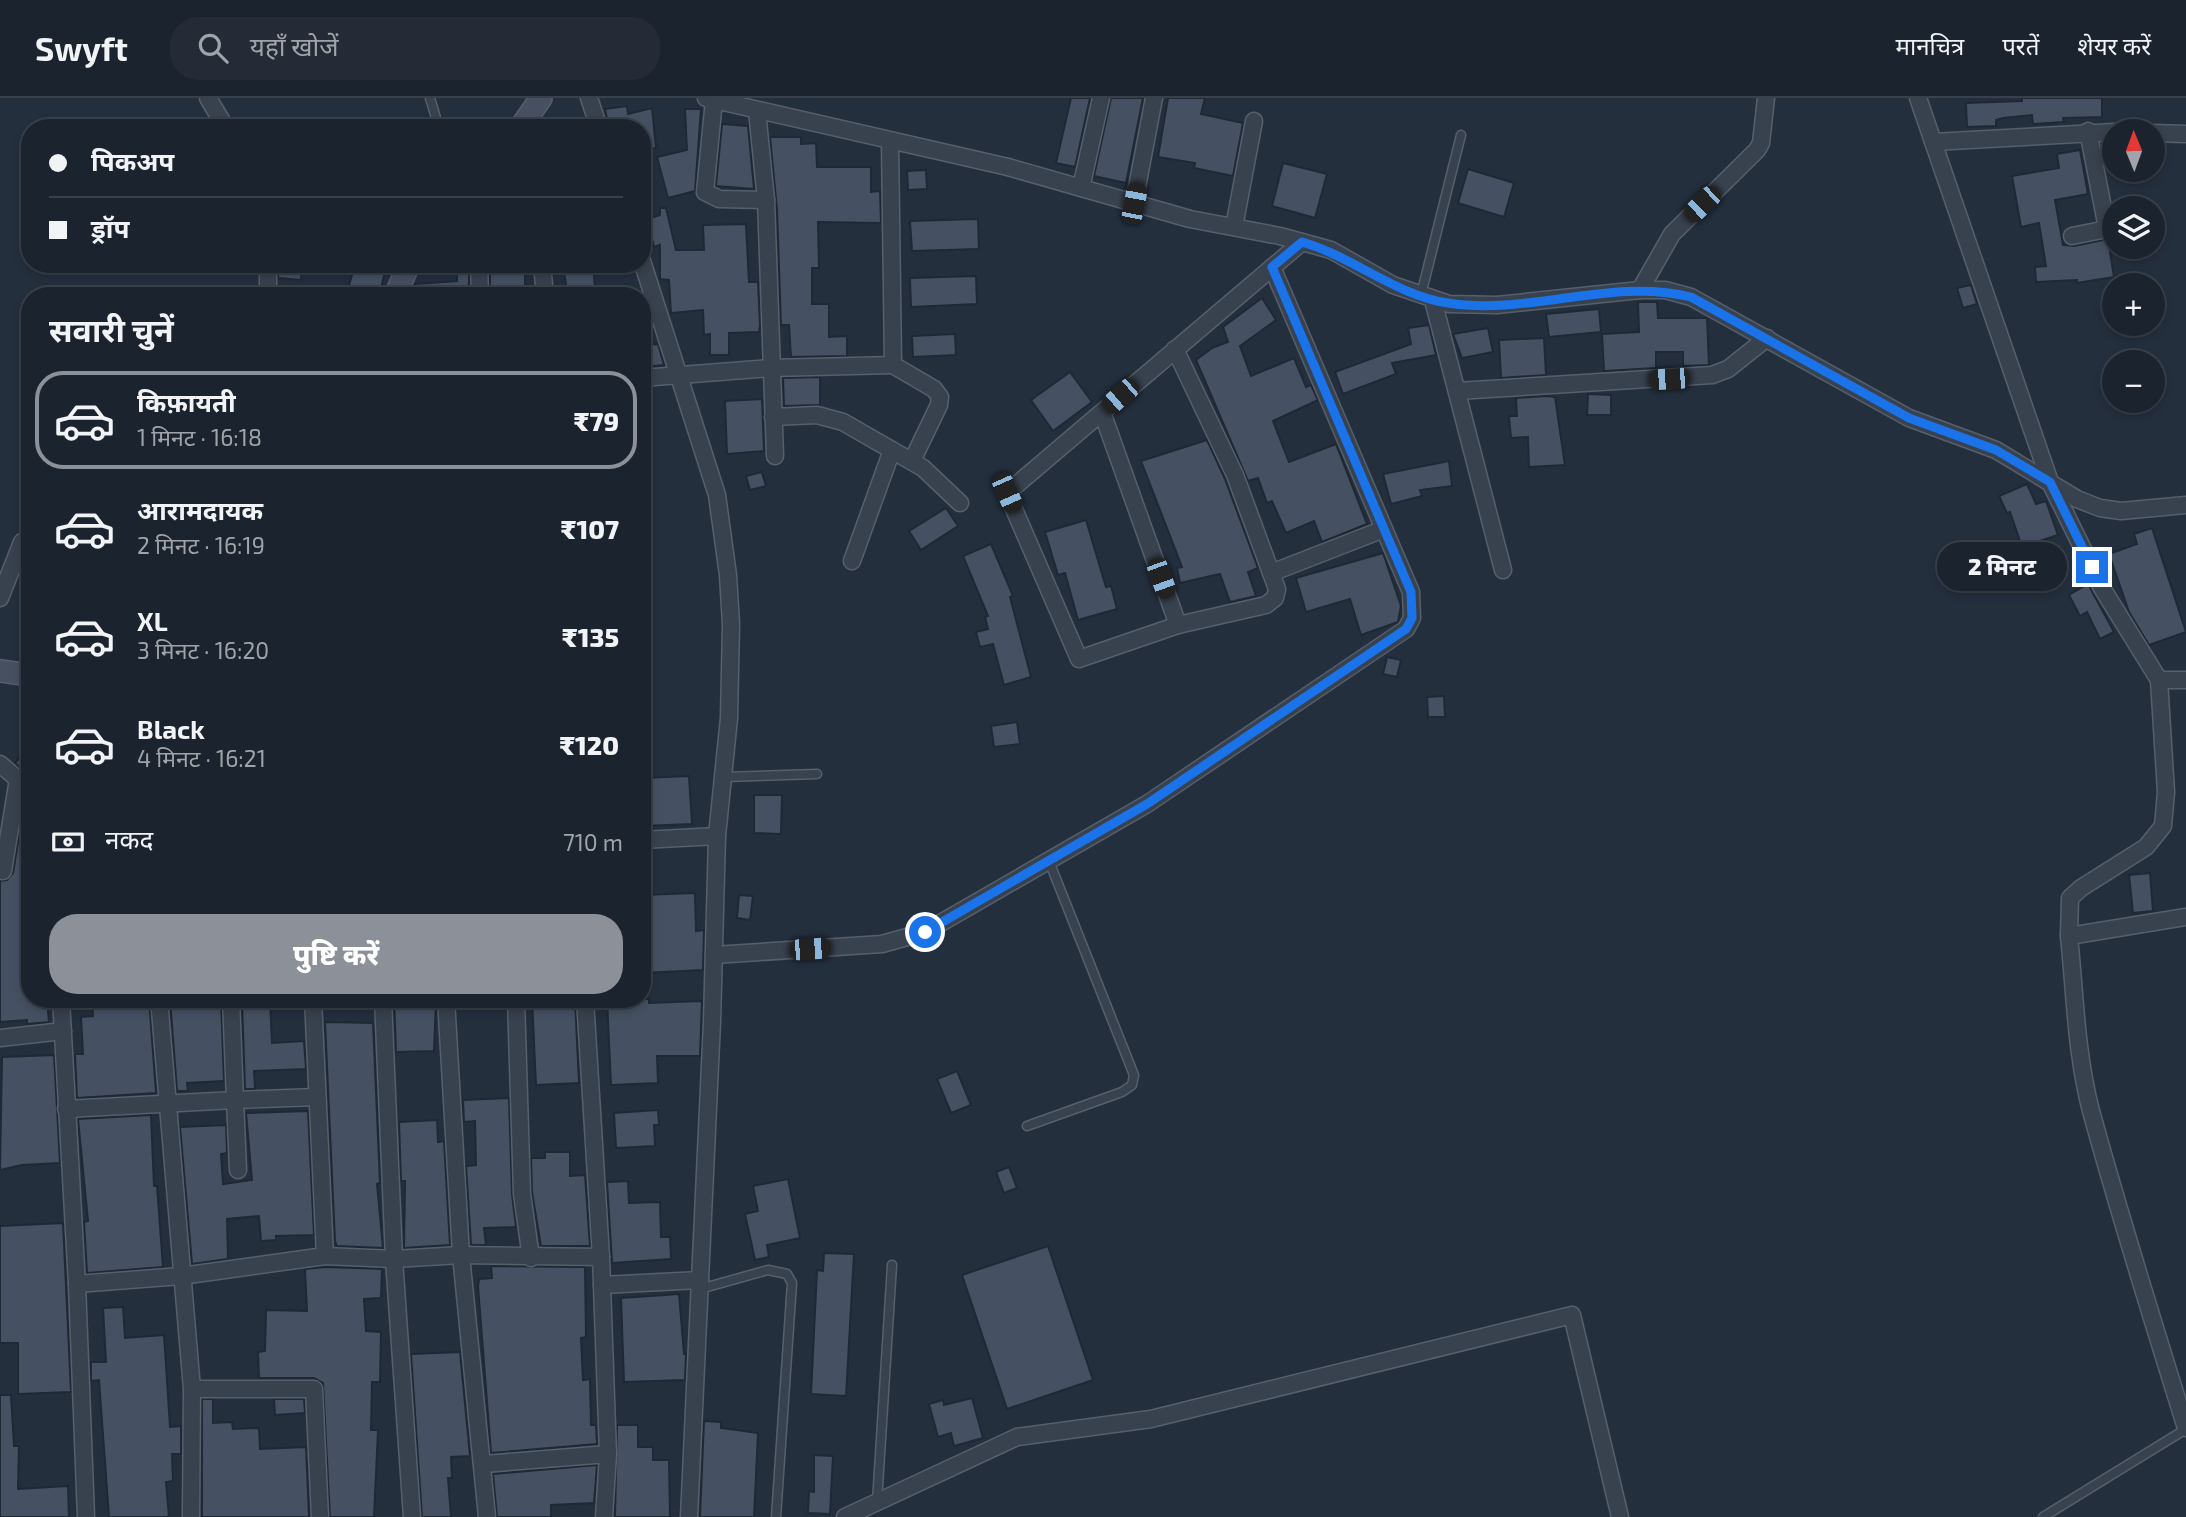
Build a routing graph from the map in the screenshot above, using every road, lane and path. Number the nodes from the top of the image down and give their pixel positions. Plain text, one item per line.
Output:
1 (208, 98) edge
2 (430, 98) edge
3 (541, 98) edge
4 (589, 98) edge
5 (1101, 98) edge
6 (1154, 98) edge
7 (1766, 98) edge
8 (1919, 98) edge
9 (710, 99) edge
10 (757, 111) junction
11 (221, 119) edge
12 (436, 119) edge
13 (530, 119) edge
14 (596, 119) edge
15 (1254, 121) dead end
16 (2088, 131) junction
17 (2102, 131) edge
18 (2165, 133) edge
19 (2186, 134) edge
20 (1461, 135) dead end
21 (890, 142) junction
22 (1933, 142) junction
23 (1081, 188) junction
24 (766, 200) junction
25 (1134, 203) junction
26 (1234, 227) junction
27 (2071, 236) dead end
28 (1302, 242) junction
29 (1272, 267) junction
30 (651, 288) edge
31 (1640, 290) junction
32 (1427, 297) junction
33 (1767, 338) junction
34 (1175, 349) junction
35 (894, 365) junction
36 (771, 368) junction
37 (680, 376) junction
38 (651, 378) edge
39 (1457, 391) junction
40 (1102, 412) junction
41 (773, 417) junction
42 (892, 450) junction
43 (775, 456) dead end
44 (912, 461) junction
45 (2050, 482) junction
46 (960, 503) dead end
47 (2186, 505) edge
48 (1384, 529) junction
49 (21, 545) edge
50 (852, 561) dead end
51 (1503, 570) dead end
52 (1271, 573) junction
53 (0, 598) edge
54 (1178, 625) junction
55 (0, 671) edge
56 (21, 674) edge
57 (2159, 680) junction
58 (2186, 680) edge
59 (0, 764) edge
60 (817, 774) dead end
61 (724, 777) junction
62 (21, 782) edge
63 (21, 797) edge
64 (717, 836) junction
65 (651, 840) edge
66 (1049, 861) junction
67 (3, 871) dead end
68 (2186, 917) edge
69 (2069, 936) junction
70 (714, 955) junction
71 (62, 1008) edge
72 (160, 1008) edge
73 (231, 1008) edge
74 (313, 1008) edge
75 (383, 1008) edge
76 (447, 1008) edge
77 (516, 1008) edge
78 (586, 1008) edge
79 (63, 1031) junction
80 (0, 1038) edge
81 (317, 1097) junction
82 (235, 1100) junction
83 (167, 1104) junction
84 (65, 1109) junction
85 (1027, 1126) dead end
86 (238, 1170) dead end
87 (461, 1255) junction
88 (325, 1256) junction
89 (601, 1257) junction
90 (531, 1258) junction
91 (394, 1259) junction
92 (892, 1265) dead end
93 (181, 1276) junction
94 (77, 1284) junction
95 (602, 1285) junction
96 (700, 1285) junction
97 (192, 1389) junction
98 (2186, 1428) edge
99 (608, 1454) junction
100 (484, 1464) junction
101 (877, 1502) junction
102 (86, 1517) edge
103 (191, 1517) edge
104 (320, 1517) edge
105 (412, 1517) edge
106 (487, 1517) edge
107 (604, 1517) edge
108 (689, 1517) edge
109 (776, 1517) edge
110 (845, 1517) edge
111 (1620, 1517) edge
112 (2043, 1517) edge

1 - 11 street
2 - 12 lane
3 - 13 main road
4 - 14 street
5 - 23 street
6 - 25 street
7 - 31 street
8 - 22 street
9 - 10 street
9 - 24 street
10 - 21 street
10 - 24 street
15 - 26 street
16 - 17 street
16 - 22 street
16 - 27 street
18 - 19 street
20 - 32 lane
21 - 23 street
21 - 35 street
22 - 45 street
23 - 25 street
24 - 36 street
25 - 26 street
26 - 28 street
28 - 29 street
28 - 32 street
29 - 34 street
29 - 48 street
30 - 37 street
31 - 32 street
31 - 33 street
32 - 39 street
33 - 39 street
33 - 45 street
34 - 40 street
34 - 52 street
35 - 36 street
35 - 44 street
36 - 37 street
36 - 41 street
37 - 38 street
37 - 61 street
39 - 51 street
40 - 54 street
40 - 54 street
41 - 42 street
41 - 43 street
42 - 44 street
42 - 50 street
44 - 46 street
45 - 47 street
45 - 57 street
48 - 52 street
48 - 66 street
49 - 53 street
52 - 54 street
55 - 56 main road
57 - 58 street
57 - 69 street
59 - 62 street
60 - 61 lane
61 - 64 street
63 - 67 street
64 - 65 street
64 - 70 street
66 - 70 street
66 - 85 lane
68 - 69 street
69 - 98 street
70 - 96 street
71 - 79 street
72 - 83 street
73 - 82 street
74 - 81 street
75 - 91 street
76 - 87 street
77 - 90 street
78 - 89 street
79 - 80 street
79 - 84 street
81 - 82 street
81 - 88 street
82 - 83 street
82 - 86 street
83 - 84 street
83 - 93 street
84 - 94 street
87 - 90 street
87 - 91 street
87 - 100 street
88 - 91 street
88 - 93 street
89 - 90 street
89 - 95 street
91 - 105 street
92 - 101 lane
93 - 94 street
93 - 97 street
94 - 102 street
95 - 96 street
95 - 99 street
96 - 108 street
96 - 109 lane
97 - 103 street
97 - 104 street
98 - 112 lane
99 - 100 street
99 - 107 street
100 - 106 street
101 - 110 street
101 - 111 street

